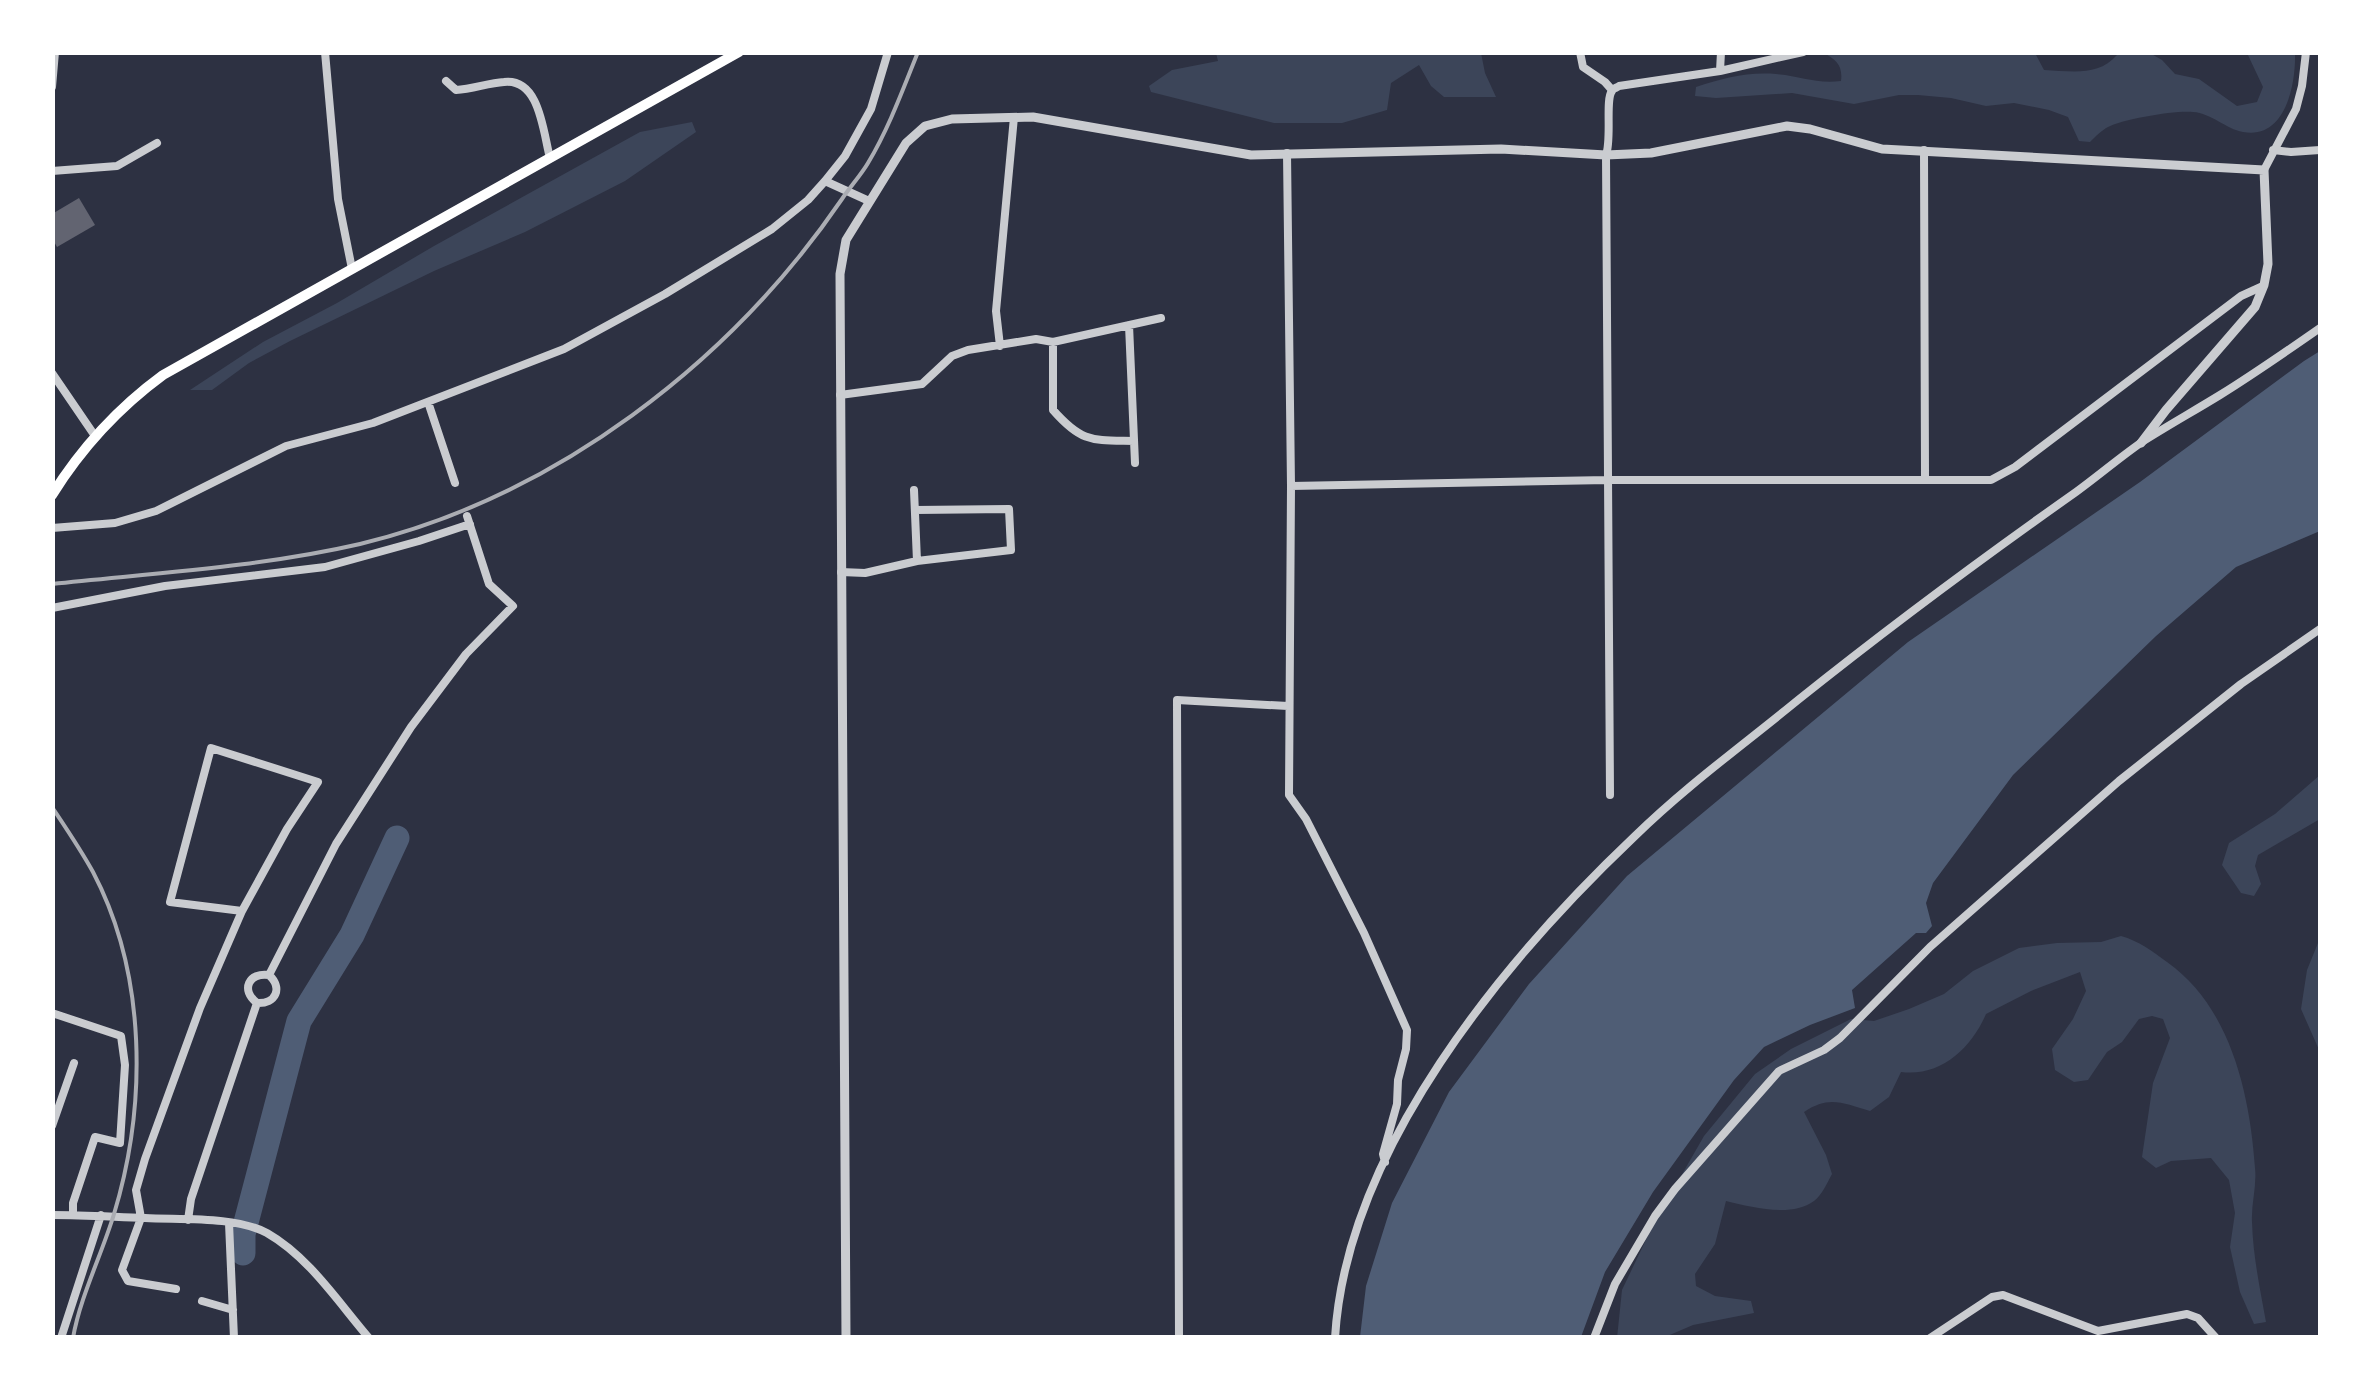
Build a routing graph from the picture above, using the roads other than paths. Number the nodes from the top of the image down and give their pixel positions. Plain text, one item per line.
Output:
1 (55, 52) edge
2 (325, 52) edge
3 (738, 52) edge
4 (888, 52) edge
5 (1580, 52) edge
6 (1721, 52) edge
7 (1803, 52) edge
8 (2306, 52) edge
9 (1720, 71) junction
10 (446, 81) dead end
11 (52, 87) edge
12 (1612, 90) junction
13 (1014, 117) junction
14 (157, 142) dead end
15 (1924, 150) junction
16 (2273, 150) junction
17 (2320, 150) edge
18 (1287, 153) junction
19 (1606, 155) junction
20 (550, 158) junction
21 (2264, 170) junction
22 (52, 171) edge
23 (826, 181) junction
24 (869, 201) junction
25 (352, 269) junction
26 (2264, 285) junction
27 (1161, 318) dead end
28 (1129, 325) junction
29 (2320, 328) edge
30 (1052, 342) junction
31 (1000, 346) junction
32 (52, 373) edge
33 (840, 395) junction
34 (428, 402) junction
35 (95, 436) junction
36 (1134, 441) junction
37 (2141, 443) junction
38 (1135, 463) dead end
39 (1925, 479) junction
40 (1608, 480) junction
41 (455, 483) dead end
42 (1291, 486) junction
43 (914, 490) dead end
44 (52, 495) edge
45 (915, 510) junction
46 (52, 528) edge
47 (917, 561) junction
48 (841, 572) junction
49 (52, 608) edge
50 (2320, 630) edge
51 (1288, 706) junction
52 (1610, 795) dead end
53 (242, 911) junction
54 (270, 975) junction
55 (257, 1003) junction
56 (52, 1013) edge
57 (74, 1063) dead end
58 (52, 1126) edge
59 (1385, 1162) junction
60 (102, 1214) junction
61 (52, 1215) edge
62 (73, 1215) junction
63 (141, 1218) junction
64 (188, 1220) junction
65 (229, 1223) junction
66 (176, 1289) dead end
67 (202, 1301) dead end
68 (233, 1310) junction
69 (61, 1338) edge
70 (234, 1338) edge
71 (369, 1338) edge
72 (846, 1338) edge
73 (1179, 1338) edge
74 (1335, 1338) edge
75 (1594, 1338) edge
76 (1930, 1338) edge
77 (2216, 1338) edge

1 - 11 street
2 - 25 street
3 - 20 main road
4 - 23 street
5 - 12 street
6 - 9 street
7 - 9 street
8 - 16 street
9 - 12 street
10 - 20 street
12 - 19 street
13 - 18 street
13 - 24 street
13 - 31 street
14 - 22 street
15 - 19 street
15 - 21 street
15 - 39 street
16 - 17 street
16 - 21 street
18 - 19 street
18 - 42 street
19 - 40 street
20 - 25 main road
21 - 26 street
23 - 24 street
23 - 34 street
24 - 33 street
25 - 35 main road
26 - 37 street
26 - 39 street
27 - 28 street
28 - 30 street
28 - 36 street
29 - 37 street
30 - 31 street
30 - 36 street
31 - 33 street
32 - 35 street
33 - 48 street
34 - 41 street
34 - 46 street
35 - 44 main road
36 - 38 street
37 - 59 street
39 - 40 street
40 - 42 street
40 - 52 street
42 - 51 street
43 - 45 street
45 - 47 street
45 - 47 street
47 - 48 street
48 - 72 street
49 - 54 street
50 - 75 street
51 - 59 street
51 - 73 street
53 - 53 street
53 - 63 street
54 - 55 street
54 - 55 street
55 - 64 street
56 - 62 street
57 - 58 street
59 - 74 street
60 - 62 street
60 - 63 street
60 - 69 street
61 - 62 street
63 - 64 street
63 - 66 street
64 - 65 street
65 - 68 street
65 - 71 street
67 - 68 street
68 - 70 street
76 - 77 street

